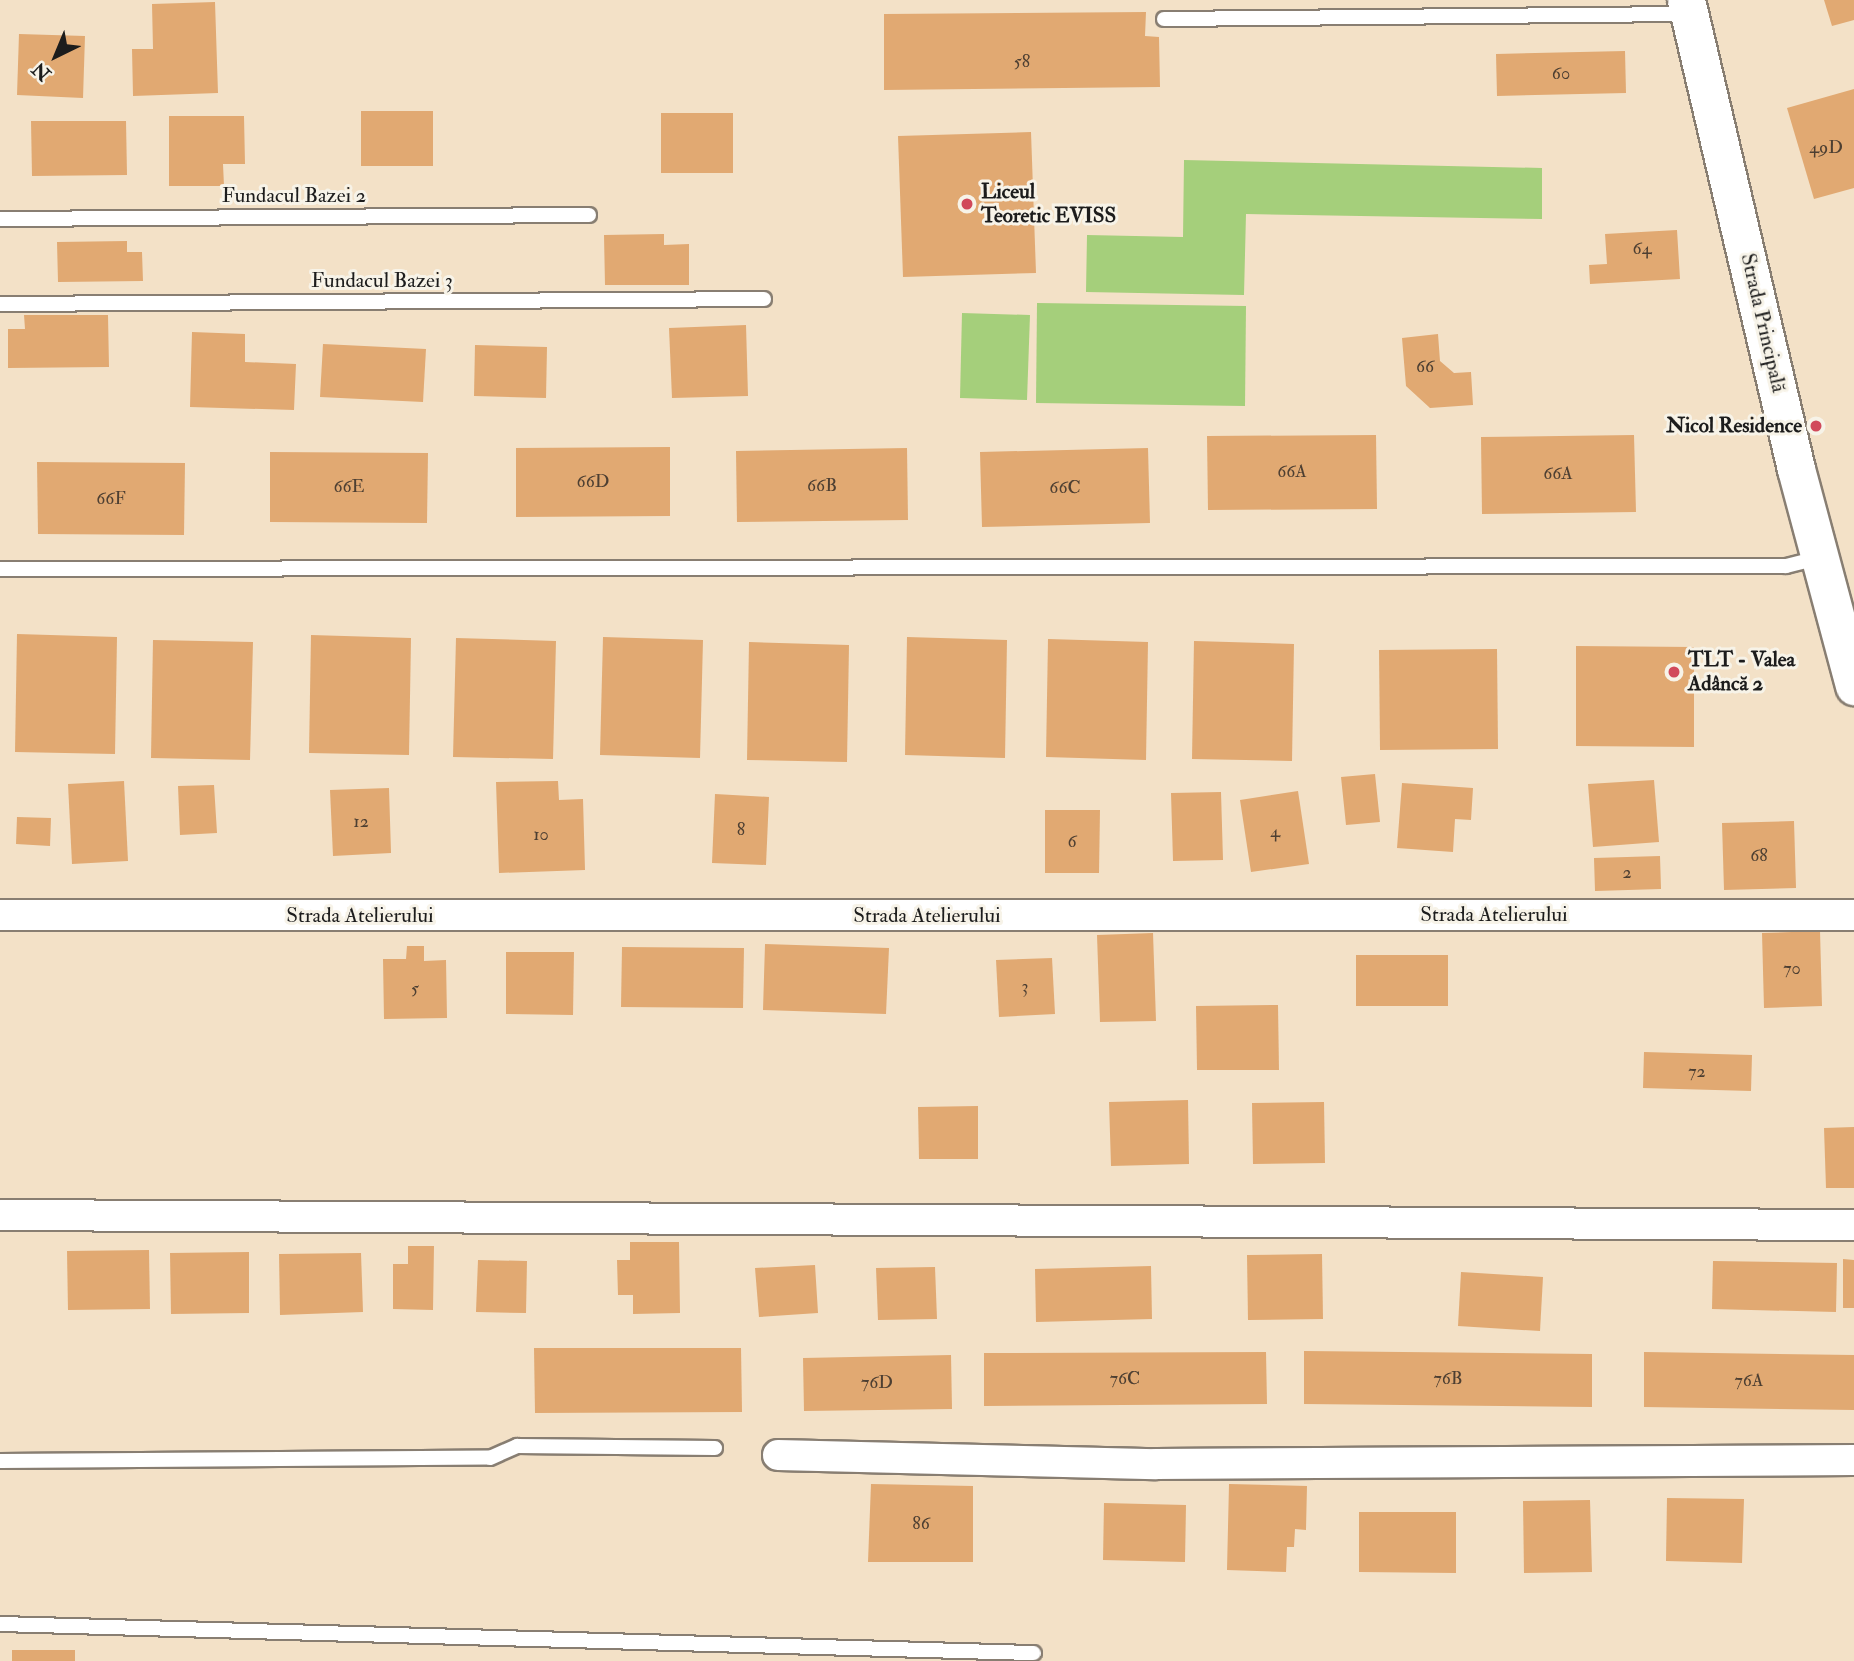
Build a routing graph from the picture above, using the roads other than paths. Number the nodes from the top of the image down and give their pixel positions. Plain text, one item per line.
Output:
1 (1688, 7) edge
2 (1164, 19) dead end
3 (589, 215) dead end
4 (0, 219) edge
5 (764, 299) dead end
6 (0, 304) edge
7 (1818, 558) junction
8 (0, 569) edge
9 (1854, 686) edge
10 (0, 915) edge
11 (1854, 915) edge
12 (0, 1215) edge
13 (1854, 1225) edge
14 (715, 1448) dead end
15 (778, 1455) dead end
16 (0, 1461) edge
17 (1854, 1461) edge
18 (0, 1624) edge
19 (1034, 1653) dead end

1 - 2 lane
1 - 7 street, Strada Principală
3 - 4 lane, Fundacul Bazei 2
5 - 6 lane, Fundacul Bazei 3
7 - 8 lane
7 - 9 street, Strada Principală
10 - 11 street, Strada Atelierului
12 - 13 street
14 - 16 lane
15 - 17 street
18 - 19 lane

